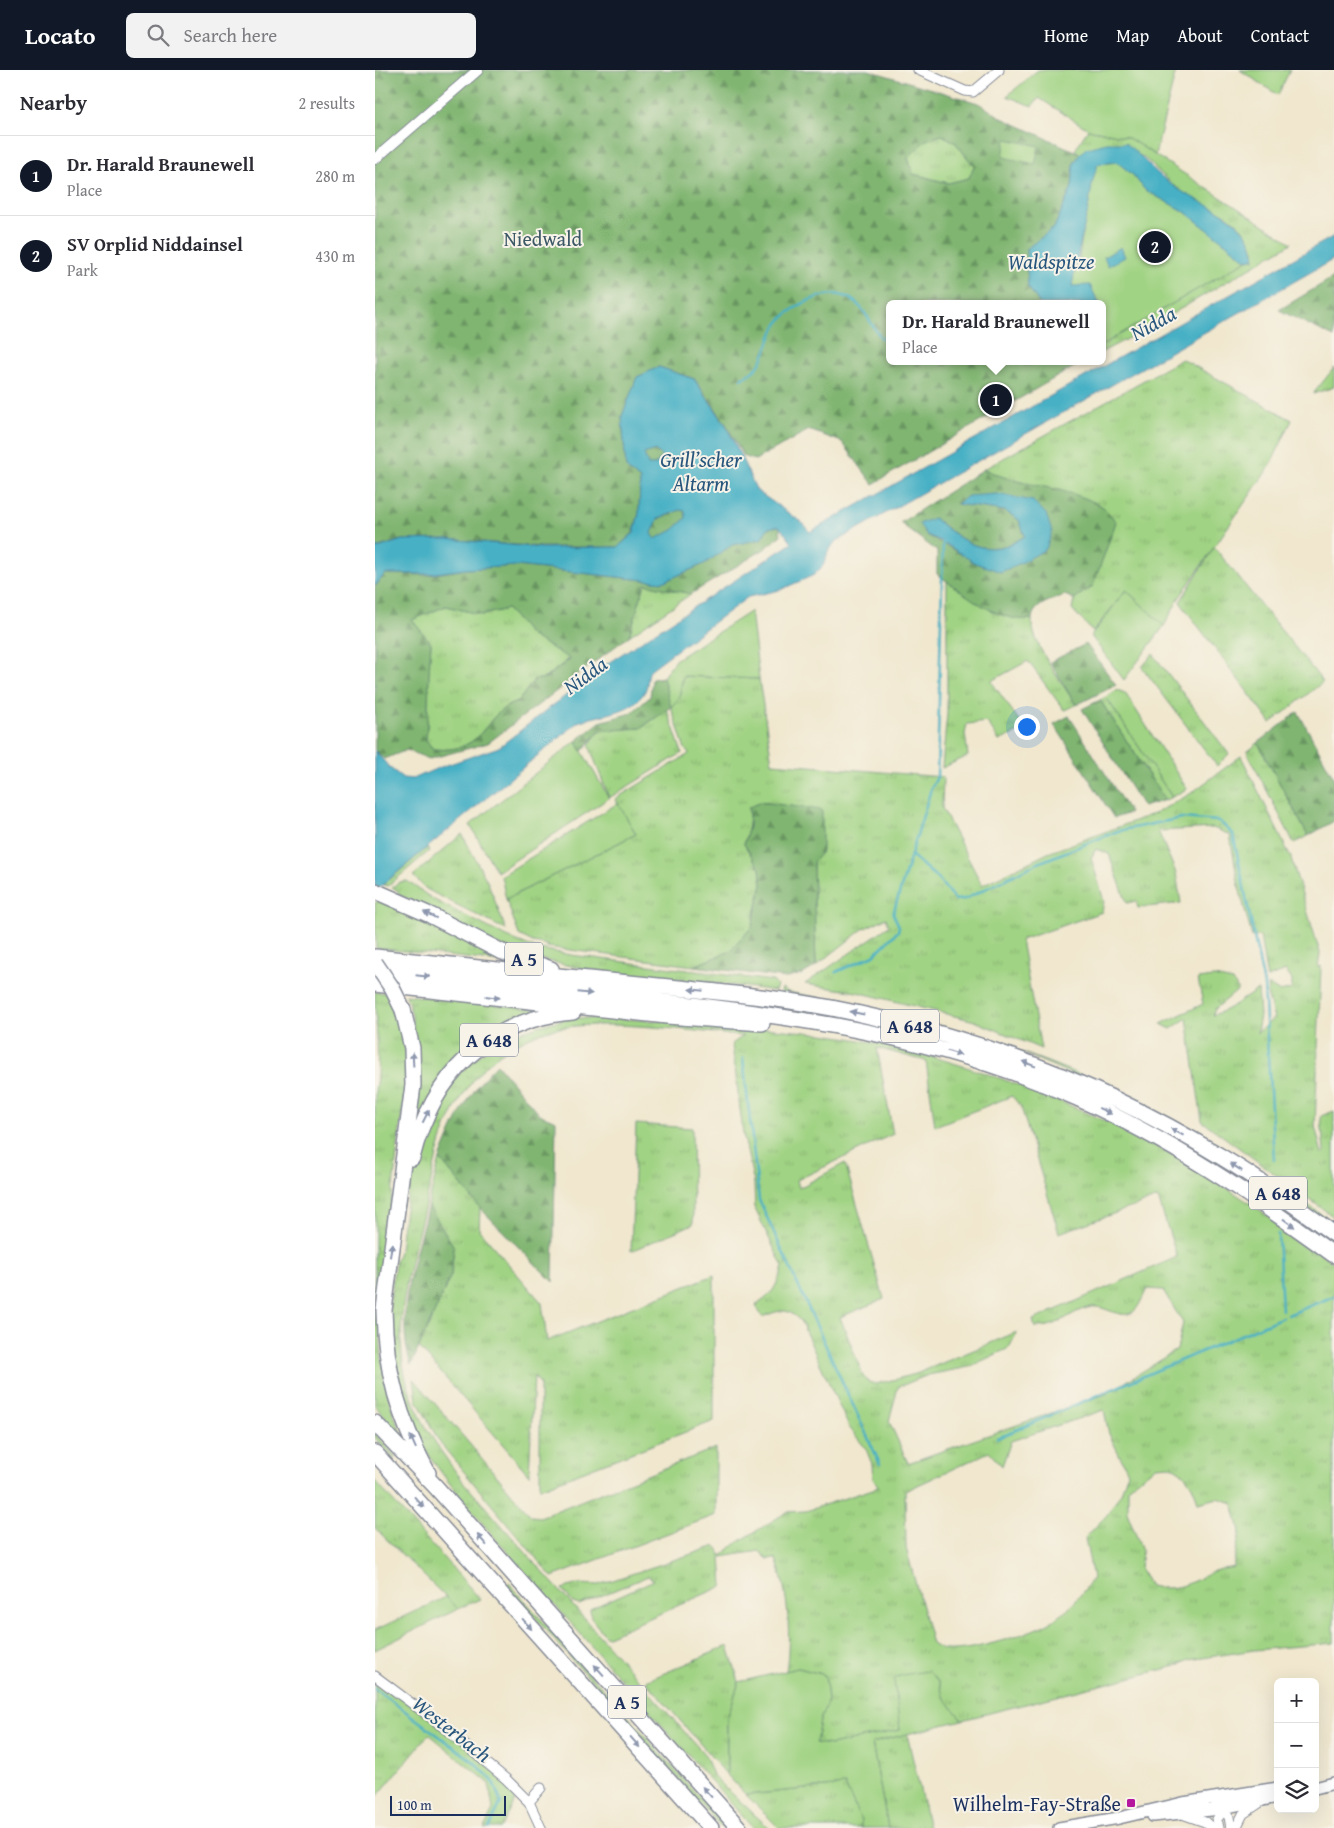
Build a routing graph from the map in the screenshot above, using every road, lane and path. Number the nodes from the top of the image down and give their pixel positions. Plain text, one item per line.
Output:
1 (478, 70) edge
2 (918, 70) edge
3 (999, 70) edge
4 (375, 160) edge
5 (381, 894) edge
6 (375, 957) edge
7 (375, 963) edge
8 (375, 970) edge
9 (577, 978) junction
10 (375, 984) edge
11 (667, 1016) junction
12 (873, 1032) junction
13 (399, 1195) junction
14 (1334, 1234) edge
15 (1334, 1255) edge
16 (375, 1423) edge
17 (375, 1453) edge
18 (435, 1486) junction
19 (375, 1676) edge
20 (1334, 1779) edge
21 (1319, 1781) edge
22 (1334, 1783) edge
23 (1319, 1787) edge
24 (541, 1788) dead end
25 (1274, 1789) edge
26 (1241, 1795) junction
27 (1210, 1799) junction
28 (1274, 1799) edge
29 (1266, 1800) junction
30 (529, 1802) junction
31 (1224, 1808) junction
32 (1180, 1814) junction
33 (1119, 1818) junction
34 (541, 1828) edge
35 (711, 1828) edge
36 (739, 1828) edge
37 (1059, 1828) edge
38 (1211, 1828) edge
39 (1219, 1828) edge
40 (1231, 1828) edge
41 (1237, 1828) edge

1 - 4 street
2 - 3 street
9 -> 5 highway, A 5
6 - 9 highway, A 648
13 -> 7 highway, bridge
8 -> 12 highway, A 648
14 -> 9 highway, A 648
10 -> 11 highway, A 648
11 - 12 highway, A 648
13 -> 11 highway, A 648
12 -> 15 highway, A 648
18 -> 13 highway, A 648
16 - 18 highway, A 5
17 -> 35 highway, A 5
36 -> 18 highway, A 5
19 - 30 street
20 - 21 main road
22 - 23 main road
24 - 30 street
25 - 26 main road
26 - 27 main road
26 - 31 street
27 - 31 street
27 - 33 main road
28 - 29 main road
29 - 31 main road
29 - 41 street
30 - 34 street
31 - 32 main road
31 - 39 street
31 - 40 street
32 - 33 main road
32 - 38 street
33 - 37 main road

